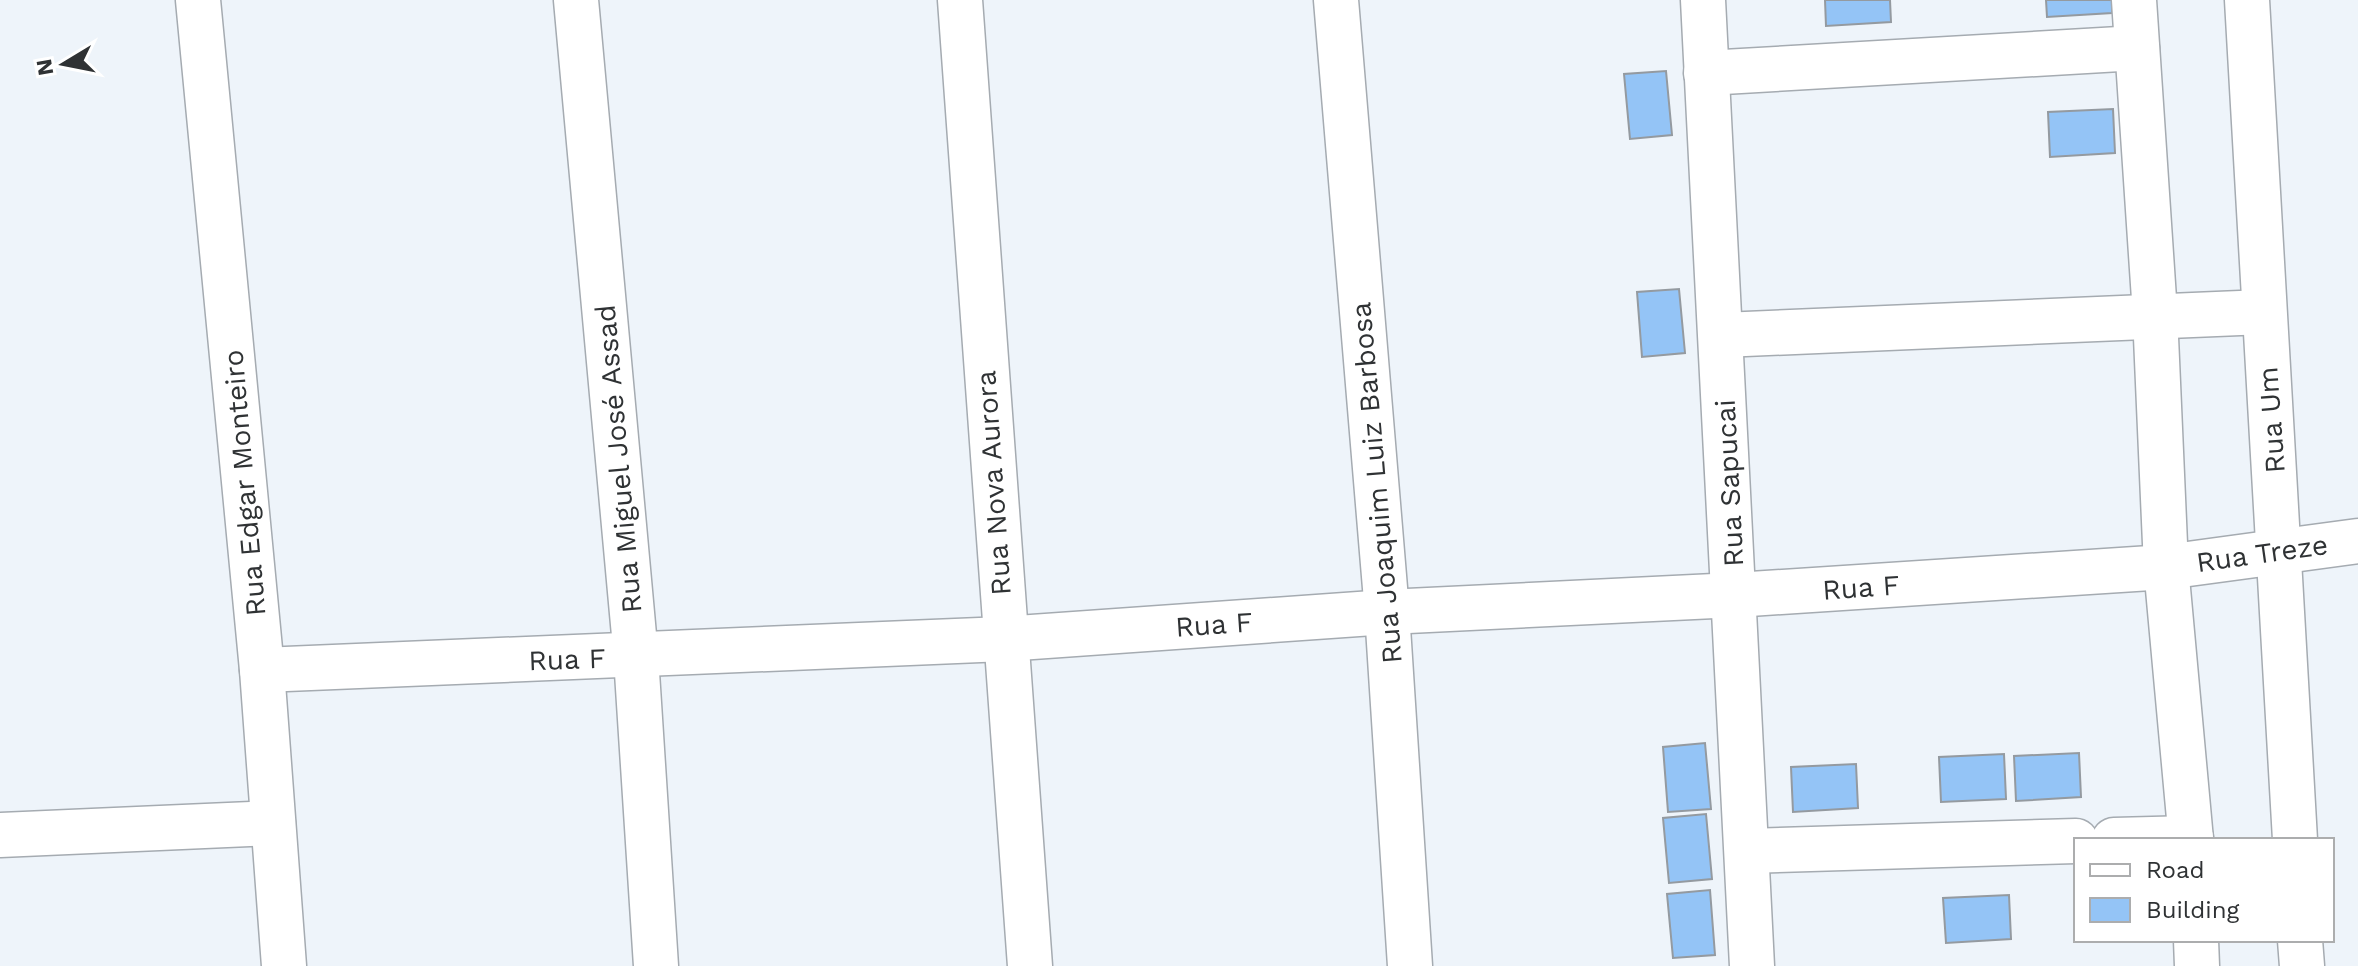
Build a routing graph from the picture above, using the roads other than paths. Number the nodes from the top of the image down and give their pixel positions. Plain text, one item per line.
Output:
1 (198, 0) edge
2 (576, 0) edge
3 (960, 0) edge
4 (1336, 0) edge
5 (1703, 0) edge
6 (2134, 0) edge
7 (2247, 0) edge
8 (2137, 48) junction
9 (1706, 73) junction
10 (2264, 312) junction
11 (2155, 314) junction
12 (1722, 335) junction
13 (2358, 541) edge
14 (2280, 549) junction
15 (2166, 567) junction
16 (1735, 595) junction
17 (1387, 612) junction
18 (1004, 639) junction
19 (636, 657) junction
20 (262, 670) junction
21 (273, 823) junction
22 (0, 835) edge
23 (2191, 838) edge
24 (2295, 838) edge
25 (2074, 841) edge
26 (1747, 851) junction
27 (2196, 942) edge
28 (2300, 942) edge
29 (284, 966) edge
30 (656, 966) edge
31 (1030, 966) edge
32 (1410, 966) edge
33 (1752, 966) edge
34 (2197, 966) edge
35 (2302, 966) edge

1 - 20 street, Rua Edgar Monteiro
2 - 19 street, Rua Miguel José Assad
3 - 18 street, Rua Nova Aurora
4 - 17 street, Rua Joaquim Luiz Barbosa
5 - 9 street, Rua Sapucai
6 - 8 street
7 - 10 street, Rua Um
8 - 9 street
8 - 11 street
9 - 12 street, Rua Sapucai
10 - 11 street
10 - 14 street, Rua Um
11 - 12 street
11 - 15 street
12 - 16 street, Rua Sapucai
13 - 14 street, Rua Treze
14 - 15 street, Rua Treze
14 - 24 street, Rua Um
15 - 16 street, Rua F
15 - 23 street
16 - 17 street, Rua F
16 - 26 street, Rua Sapucai
17 - 18 street, Rua F
17 - 32 street, Rua Joaquim Luiz Barbosa
18 - 19 street, Rua F
18 - 31 street, Rua Nova Aurora
19 - 20 street, Rua F
19 - 30 street, Rua Miguel José Assad
20 - 21 street, Rua Edgar Monteiro
21 - 22 street
21 - 29 street, Rua Edgar Monteiro
25 - 26 street
26 - 33 street, Rua Sapucai
27 - 34 street
28 - 35 street

